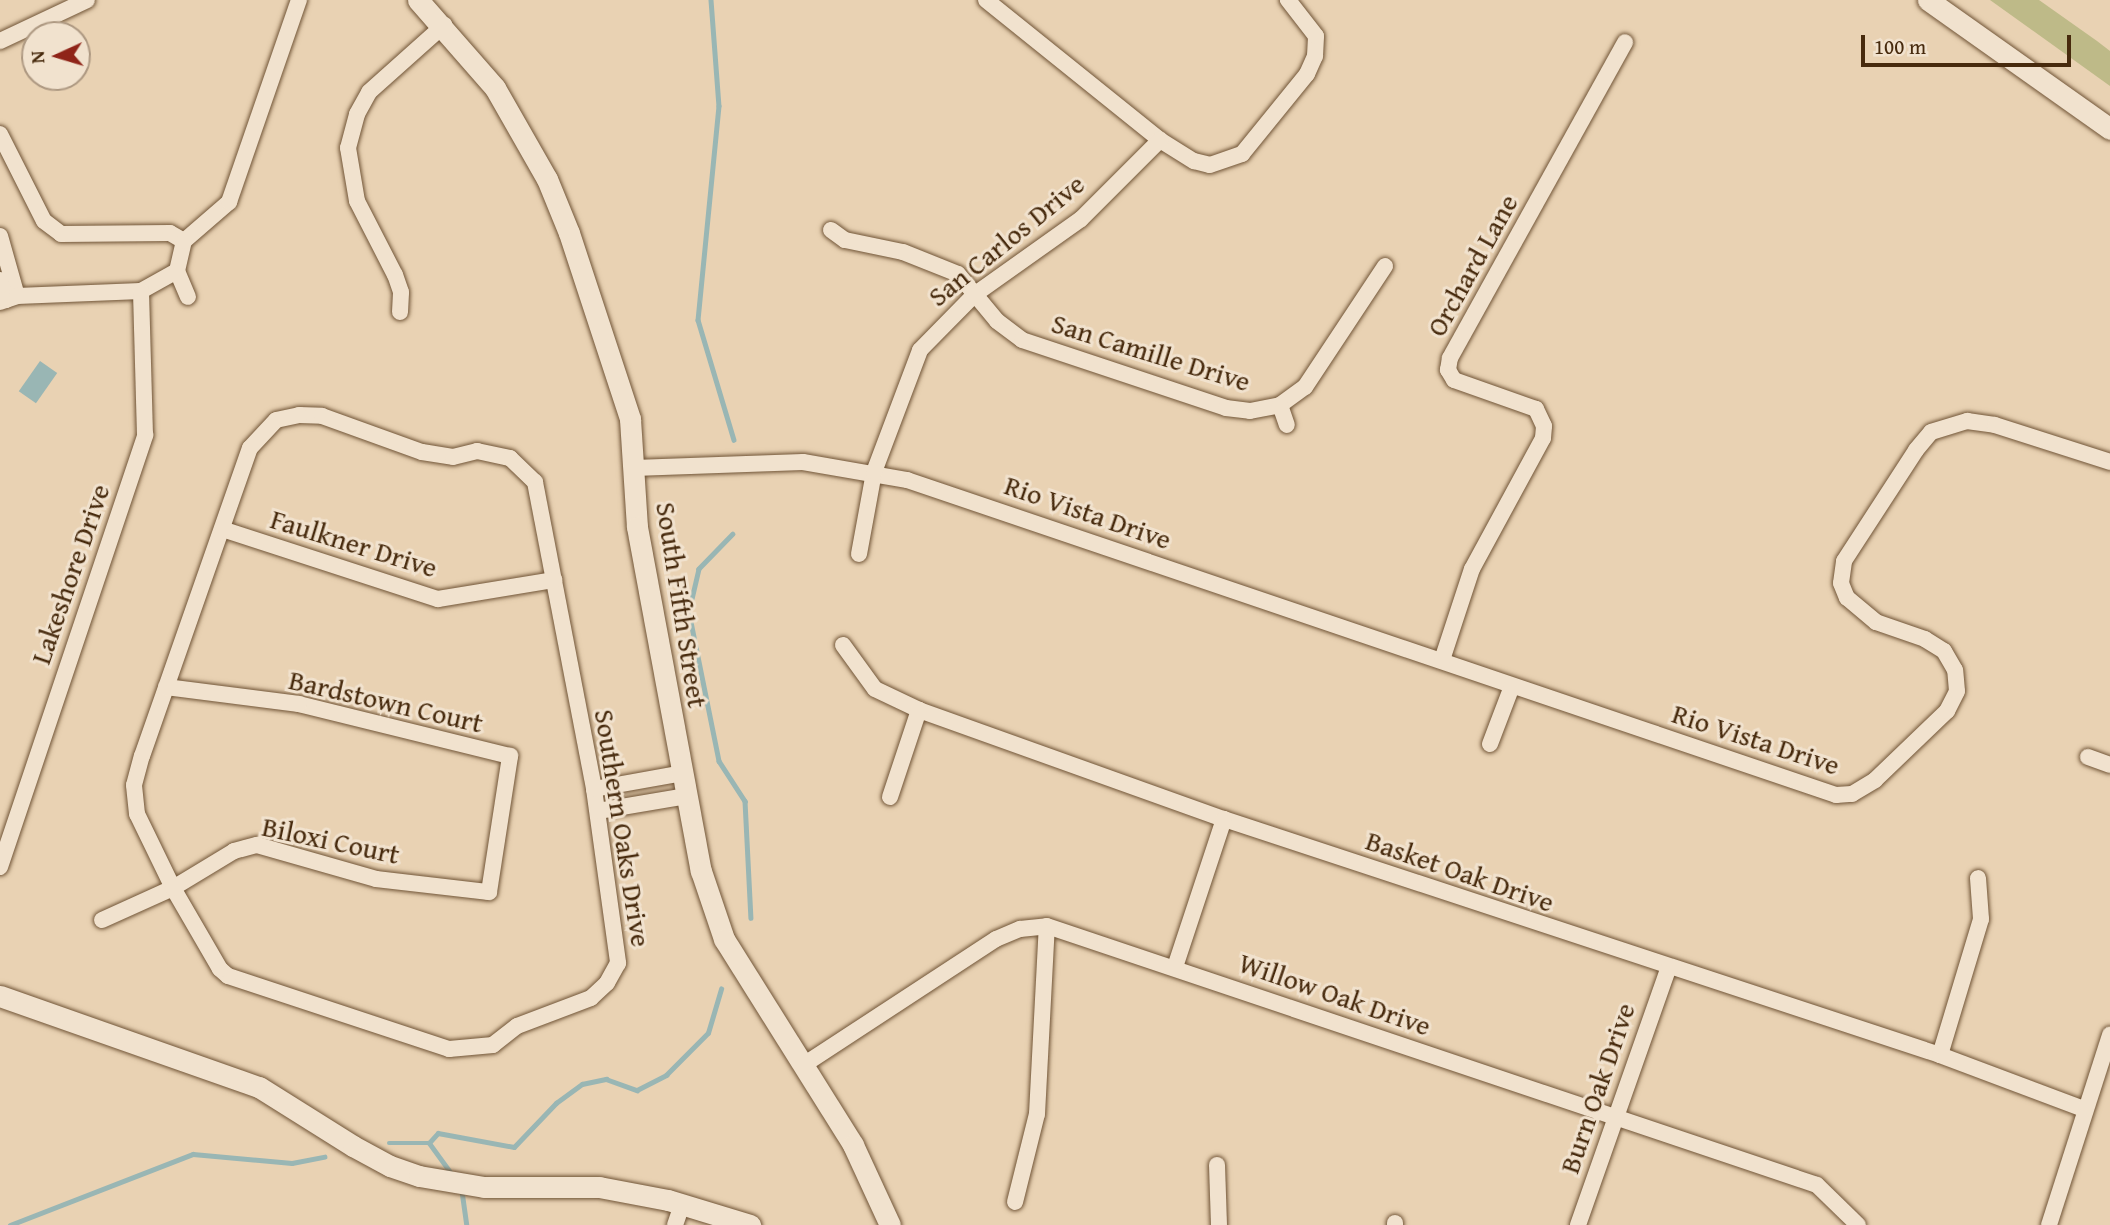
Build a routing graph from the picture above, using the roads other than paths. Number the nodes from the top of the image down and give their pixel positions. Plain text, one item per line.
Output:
1 (88, 0) edge
2 (299, 0) edge
3 (418, 0) edge
4 (986, 0) edge
5 (1288, 0) edge
6 (1927, 0) edge
7 (444, 25) junction
8 (0, 41) edge
9 (1625, 42) dead end
10 (2110, 129) edge
11 (1, 139) edge
12 (1160, 140) junction
13 (831, 230) dead end
14 (0, 236) edge
15 (184, 241) junction
16 (1385, 266) dead end
17 (177, 271) junction
18 (0, 280) edge
19 (141, 291) junction
20 (974, 295) junction
21 (188, 297) dead end
22 (8, 299) edge
23 (400, 312) dead end
24 (1280, 405) junction
25 (1287, 425) dead end
26 (2110, 462) edge
27 (634, 468) junction
28 (874, 472) junction
29 (222, 529) junction
30 (859, 554) dead end
31 (554, 580) junction
32 (843, 645) dead end
33 (1442, 660) junction
34 (1512, 686) junction
35 (166, 687) junction
36 (919, 710) junction
37 (1490, 744) dead end
38 (2088, 757) dead end
39 (2110, 765) edge
40 (683, 773) junction
41 (594, 789) junction
42 (687, 796) junction
43 (890, 797) dead end
44 (598, 811) junction
45 (1224, 819) junction
46 (0, 867) edge
47 (1978, 878) dead end
48 (173, 888) junction
49 (489, 892) joint
50 (102, 920) dead end
51 (1047, 926) junction
52 (1175, 967) junction
53 (1668, 969) junction
54 (0, 996) edge
55 (2110, 1035) edge
56 (1940, 1055) junction
57 (805, 1064) junction
58 (2084, 1108) junction
59 (1613, 1116) junction
60 (1217, 1165) dead end
61 (1015, 1202) dead end
62 (679, 1215) edge
63 (750, 1225) edge
64 (890, 1225) edge
65 (1219, 1225) edge
66 (1578, 1225) edge
67 (1858, 1225) edge
68 (2049, 1225) edge

1 - 8 street
2 - 15 street
3 - 7 street, South Fifth Street
4 - 12 street
5 - 12 street
6 - 10 street
7 - 23 street
7 - 27 street, South Fifth Street
9 - 33 street, Orchard Lane
11 - 15 street
12 - 20 street, San Carlos Drive
13 - 20 street, San Camille Drive
14 - 22 street
15 - 17 street
16 - 24 street, San Camille Drive
17 - 19 street
17 - 21 street
18 - 22 street
19 - 22 street
19 - 46 street, Lakeshore Drive
20 - 24 street, San Camille Drive
20 - 28 street, San Carlos Drive
24 - 25 street
26 - 34 street, Rio Vista Drive
27 - 28 street, Rio Vista Drive
27 - 40 street, South Fifth Street
28 - 30 street, San Carlos Drive
28 - 33 street, Rio Vista Drive
29 - 31 street, Faulkner Drive
29 - 31 street, Southern Oaks Drive
29 - 35 street, Southern Oaks Drive
31 - 41 street, Southern Oaks Drive
32 - 36 street, Basket Oak Drive
33 - 34 street, Rio Vista Drive
34 - 37 street
35 - 48 street, Southern Oaks Drive
35 - 49 street, Bardstown Court
36 - 43 street
36 - 45 street, Basket Oak Drive
38 - 39 street
40 - 41 street
40 - 42 street, South Fifth Street
41 - 44 street, Southern Oaks Drive
42 - 44 street
42 - 57 street, South Fifth Street
44 - 48 street, Southern Oaks Drive
45 - 52 street
45 - 53 street, Basket Oak Drive
47 - 56 street
48 - 49 street, Biloxi Court
48 - 50 street, Biloxi Court
51 - 52 street, Willow Oak Drive
51 - 57 street, Willow Oak Drive
51 - 61 street
52 - 59 street, Willow Oak Drive
53 - 56 street, Basket Oak Drive
53 - 59 street, Burn Oak Drive
54 - 62 street
55 - 58 street
56 - 58 street, Basket Oak Drive
57 - 64 street, South Fifth Street
58 - 68 street
59 - 66 street, Burn Oak Drive
59 - 67 street, Willow Oak Drive
60 - 65 street
62 - 63 street

